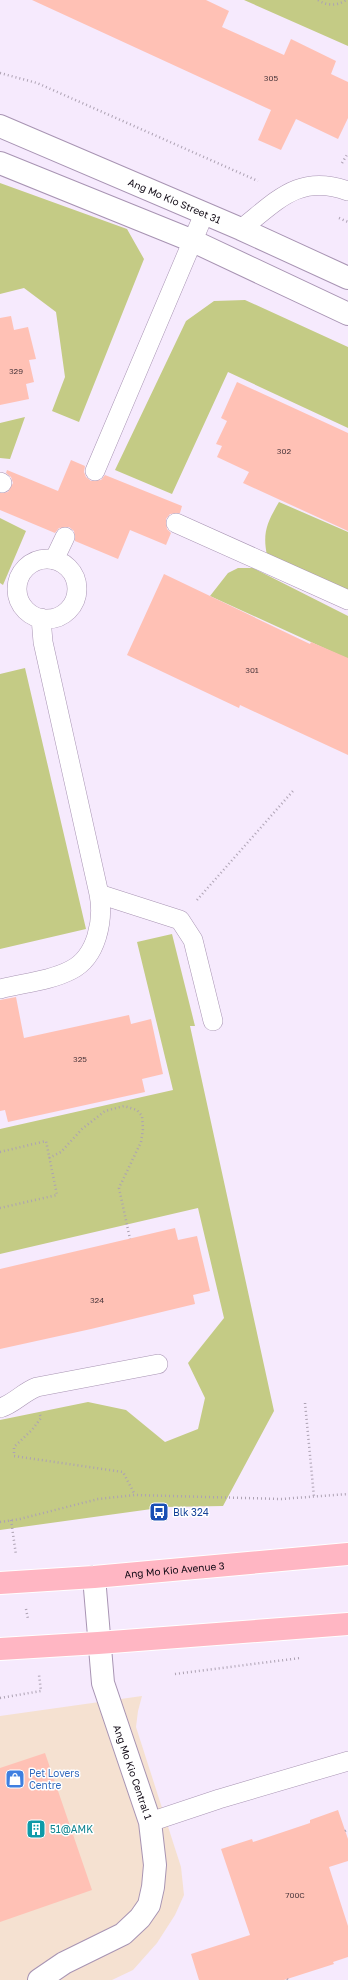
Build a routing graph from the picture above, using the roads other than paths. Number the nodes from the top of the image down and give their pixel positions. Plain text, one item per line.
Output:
1 (0, 126) edge
2 (0, 164) edge
3 (348, 191) edge
4 (204, 214) junction
5 (241, 230) junction
6 (193, 241) junction
7 (348, 278) edge
8 (348, 314) edge
9 (95, 471) dead end
10 (176, 524) dead end
11 (65, 537) dead end
12 (54, 560) junction
13 (348, 600) edge
14 (41, 618) junction
15 (99, 894) junction
16 (0, 989) edge
17 (213, 1021) dead end
18 (158, 1364) dead end
19 (0, 1408) edge
20 (348, 1554) edge
21 (94, 1578) junction
22 (0, 1583) edge
23 (348, 1624) edge
24 (98, 1643) junction
25 (0, 1649) edge
26 (348, 1761) edge
27 (150, 1822) junction
28 (39, 1980) edge

1 - 4 street, Ang Mo Kio Street 31
2 - 6 street
3 - 5 lane
4 - 5 street, Ang Mo Kio Street 31
4 - 6 lane
5 - 7 street, Ang Mo Kio Street 31
6 - 8 street
6 - 9 lane
10 - 13 lane
11 - 12 lane
12 - 14 lane
12 - 14 lane
14 - 15 lane
15 - 16 lane
15 - 17 lane
18 - 19 lane
20 - 21 main road, Ang Mo Kio Avenue 3
21 - 22 main road, Ang Mo Kio Avenue 3
21 - 24 street, Ang Mo Kio Central 1
23 - 24 main road
24 - 25 main road
24 - 27 street, Ang Mo Kio Central 1
26 - 27 lane
27 - 28 street, Ang Mo Kio Central 1

